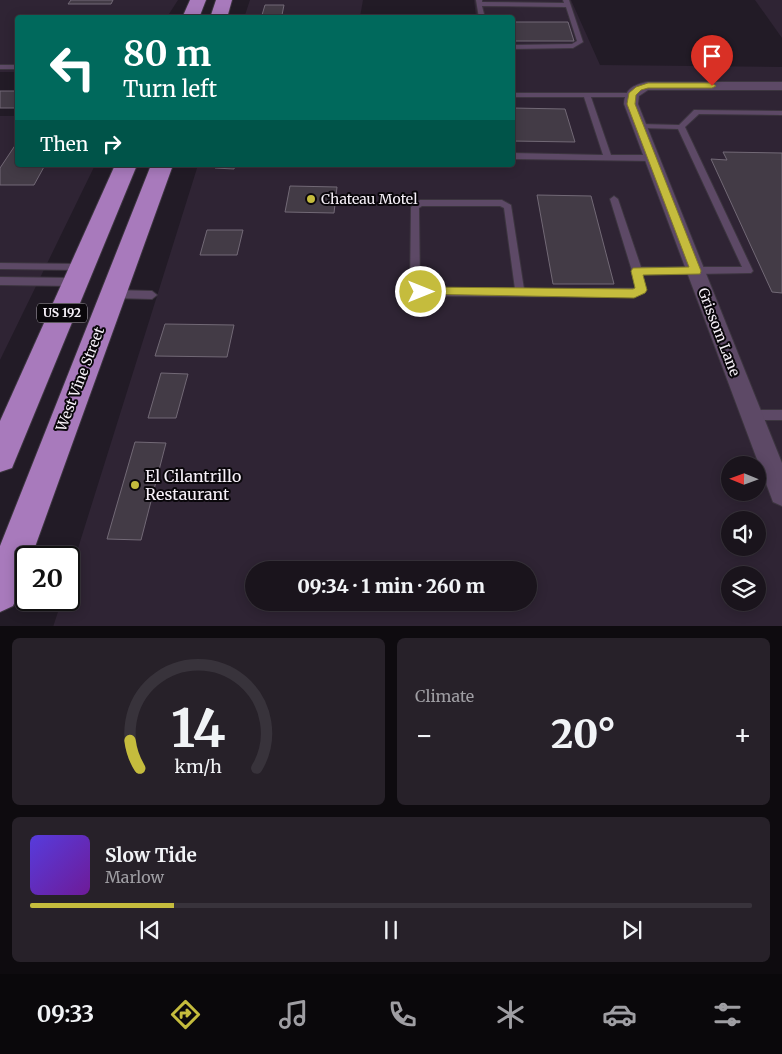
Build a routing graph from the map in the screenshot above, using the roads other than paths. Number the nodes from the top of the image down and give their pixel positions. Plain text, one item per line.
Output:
1 (198, 0) edge
2 (224, 0) edge
3 (479, 2) edge
4 (567, 3) edge
5 (191, 15) edge
6 (219, 15) edge
7 (481, 15) edge
8 (515, 47) edge
9 (0, 67) edge
10 (15, 67) edge
11 (782, 86) edge
12 (635, 92) junction
13 (515, 95) edge
14 (587, 95) junction
15 (782, 113) edge
16 (640, 126) junction
17 (681, 127) junction
18 (515, 156) edge
19 (608, 157) junction
20 (652, 158) junction
21 (125, 167) edge
22 (161, 167) edge
23 (150, 198) junction
24 (614, 199) dead end
25 (0, 266) edge
26 (636, 271) junction
27 (696, 271) junction
28 (79, 275) junction
29 (0, 281) edge
30 (520, 292) junction
31 (152, 295) dead end
32 (110, 301) junction
33 (751, 414) junction
34 (782, 415) edge
35 (0, 457) edge
36 (782, 494) edge
37 (0, 593) edge

1 - 5 highway
2 - 6 highway
3 - 4 lane
3 - 7 lane
4 - 8 lane
9 - 10 lane
11 - 12 street
12 - 14 lane
12 - 16 street, Grissom Lane
13 - 14 lane
14 - 19 lane
15 - 17 lane
16 - 17 lane
16 - 20 street, Grissom Lane
17 - 27 lane
18 - 19 lane
19 - 20 lane
20 - 27 street, Grissom Lane
21 - 23 highway
21 - 28 highway, US 192
22 - 23 highway, West Vine Street / US 192
23 - 32 highway, West Vine Street / US 192
24 - 26 lane
25 - 28 lane
26 - 27 lane
26 - 30 lane
27 - 33 street, Grissom Lane
28 - 29 lane
28 - 32 highway
28 - 35 highway, US 192
30 - 30 lane
31 - 32 lane
32 - 37 highway, West Vine Street / US 192
33 - 34 lane
33 - 36 street, Grissom Lane

